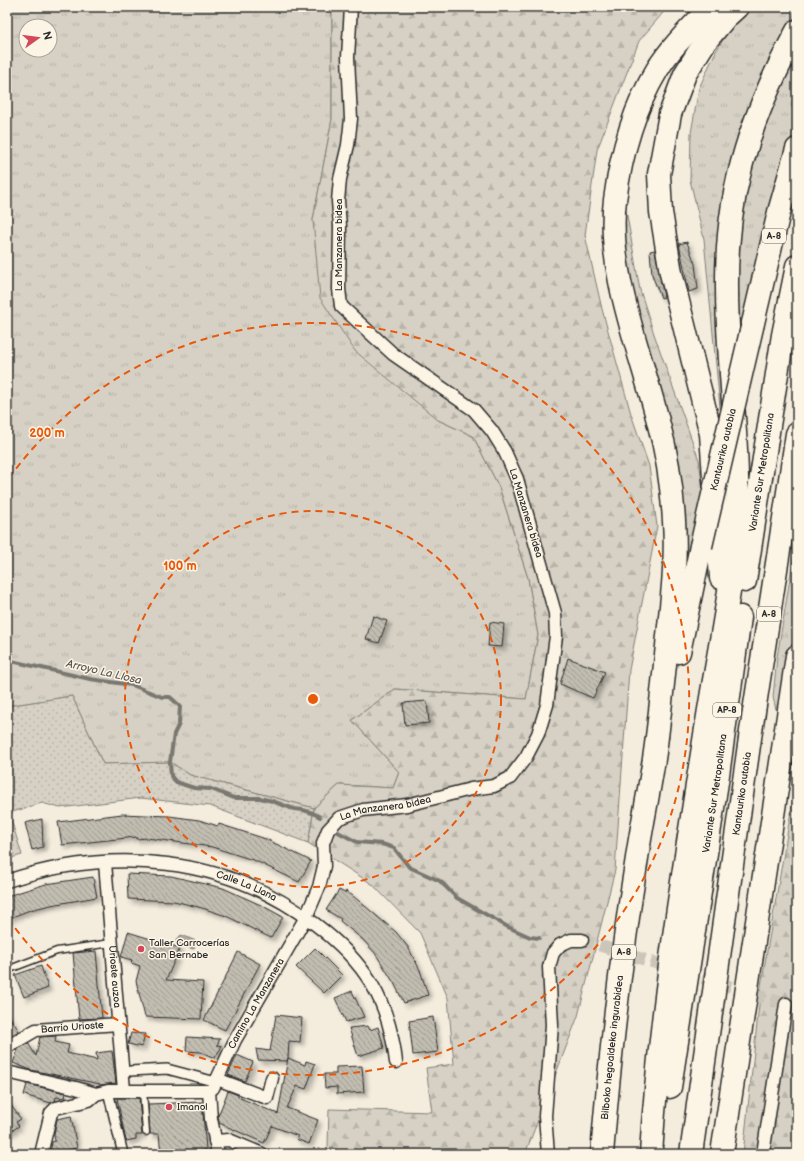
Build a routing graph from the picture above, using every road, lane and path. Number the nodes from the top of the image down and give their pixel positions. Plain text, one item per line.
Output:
1 (351, 7) edge
2 (711, 7) edge
3 (737, 7) edge
4 (797, 32) edge
5 (797, 149) edge
6 (797, 266) edge
7 (797, 434) edge
8 (797, 656) edge
9 (710, 705) junction
10 (655, 752) junction
11 (105, 863) junction
12 (7, 881) edge
13 (306, 917) junction
14 (582, 940) tunnel mouth
15 (112, 943) junction
16 (7, 970) edge
17 (786, 1004) dead end
18 (118, 1024) junction
19 (7, 1047) edge
20 (396, 1062) dead end
21 (130, 1071) dead end
22 (7, 1072) edge
23 (272, 1078) dead end
24 (214, 1084) junction
25 (124, 1090) junction
26 (108, 1091) junction
27 (143, 1091) junction
28 (96, 1094) junction
29 (146, 1132) dead end
30 (215, 1141) junction
31 (42, 1154) edge
32 (123, 1154) edge
33 (218, 1154) edge
34 (262, 1154) edge
35 (548, 1154) edge
36 (602, 1154) edge
37 (651, 1154) edge
38 (659, 1154) edge
39 (691, 1154) edge
40 (722, 1154) edge
41 (763, 1154) edge

1 - 13 street, La Manzanera bidea
2 - 10 highway
3 - 9 highway
4 - 9 highway
5 - 10 highway, Kantauriko autobia / A-8, bridge
6 - 38 highway, Variante Sur Metropolitana / AP-8
7 - 39 highway, Kantauriko autobia / A-8
8 - 40 highway
9 - 37 highway
10 - 36 highway, Bilboko hegoaldeko ingurabidea / A-8
11 - 12 street, Calle La Llana
11 - 13 street, Calle La Llana
11 - 15 street, Urioste auzoa
13 - 20 street, Calle La Llana
13 - 24 street, Camino La Manzanera
14 - 35 street
15 - 16 lane
15 - 18 street, Urioste auzoa
17 - 41 street
18 - 19 street, Barrio Urioste
18 - 25 street, Urioste auzoa
21 - 24 street
22 - 28 street
23 - 24 street
24 - 27 street
24 - 30 street
25 - 26 street
25 - 27 street
26 - 28 street
26 - 32 street
27 - 29 lane
28 - 31 street
30 - 33 street
30 - 34 street

